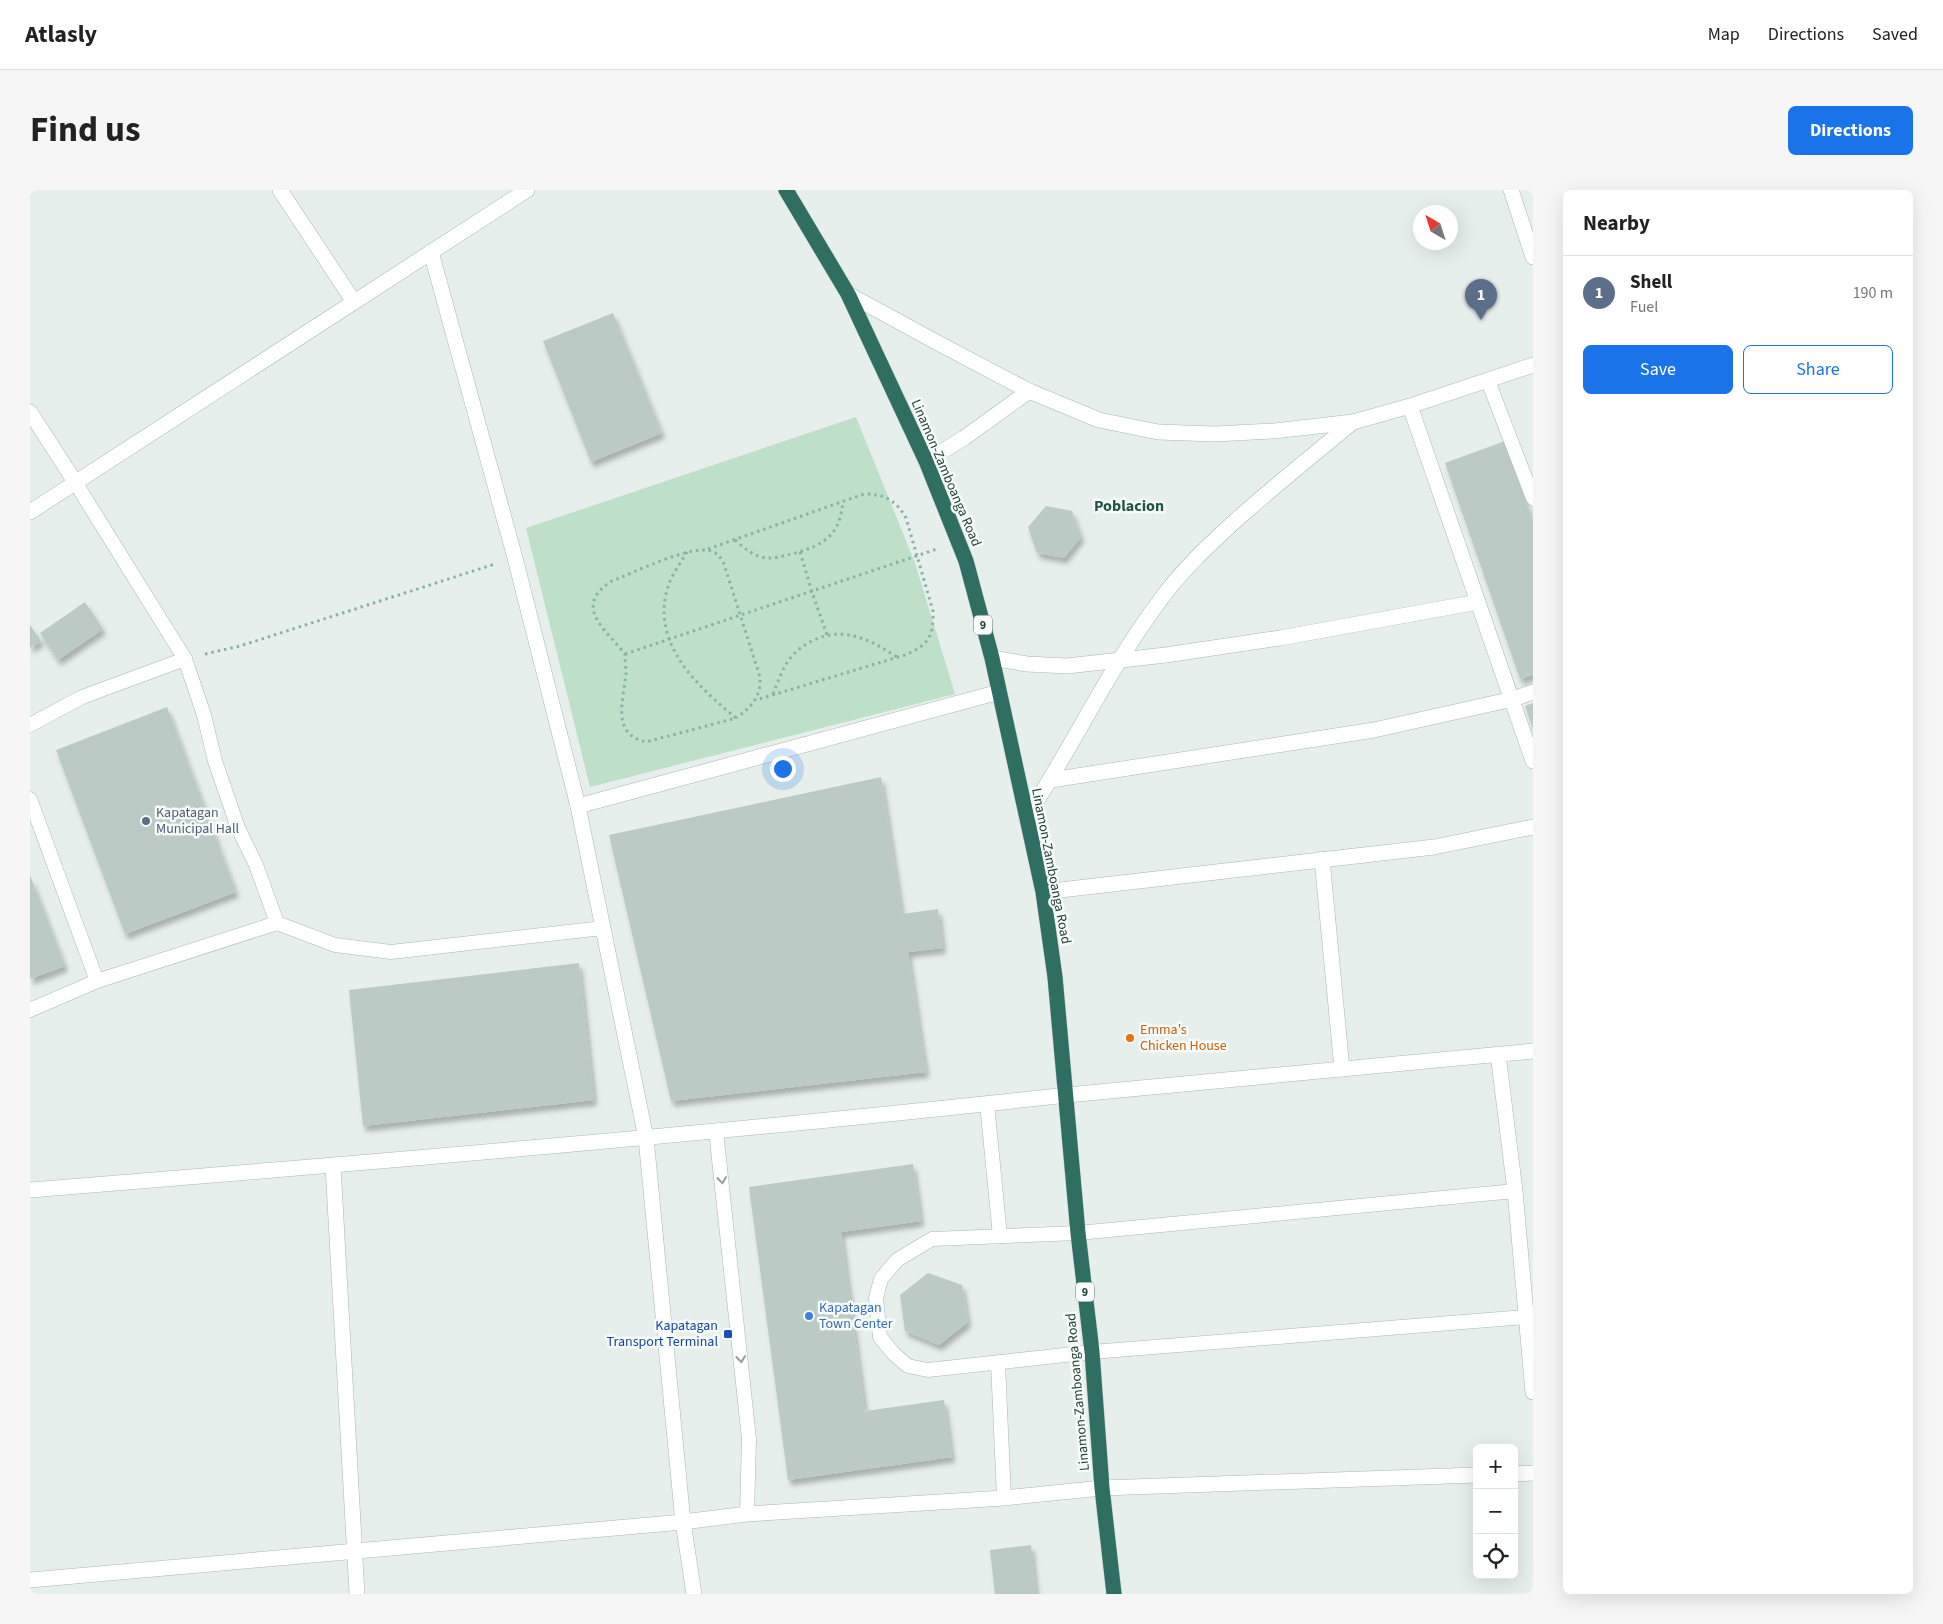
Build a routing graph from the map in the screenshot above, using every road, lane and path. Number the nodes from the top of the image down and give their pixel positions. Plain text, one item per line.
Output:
1 (280, 190) edge
2 (527, 190) edge
3 (786, 190) edge
4 (1511, 190) edge
5 (431, 252) junction
6 (1533, 257) edge
7 (848, 294) junction
8 (354, 302) junction
9 (1533, 365) edge
10 (1488, 381) junction
11 (1029, 391) junction
12 (1410, 406) junction
13 (30, 412) edge
14 (1353, 422) junction
15 (926, 461) junction
16 (75, 482) junction
17 (1533, 498) edge
18 (843, 501) junction
19 (30, 512) edge
20 (735, 540) junction
21 (959, 542) junction
22 (706, 550) junction
23 (687, 552) junction
24 (800, 552) junction
25 (917, 556) junction
26 (515, 558) junction
27 (812, 592) junction
28 (1478, 602) junction
29 (741, 616) junction
30 (827, 634) junction
31 (670, 639) junction
32 (625, 654) junction
33 (897, 657) junction
34 (992, 658) junction
35 (185, 659) junction
36 (1118, 660) junction
37 (999, 692) junction
38 (1533, 692) edge
39 (773, 695) junction
40 (1513, 699) junction
41 (755, 700) junction
42 (736, 718) junction
43 (30, 725) edge
44 (1533, 761) edge
45 (1051, 780) junction
46 (30, 799) edge
47 (578, 806) junction
48 (1026, 818) junction
49 (1533, 827) edge
50 (1322, 859) junction
51 (1043, 892) junction
52 (277, 923) junction
53 (603, 928) junction
54 (96, 982) junction
55 (30, 1010) edge
56 (1533, 1051) edge
57 (1498, 1054) junction
58 (1342, 1069) junction
59 (1067, 1095) junction
60 (987, 1104) junction
61 (716, 1132) junction
62 (646, 1138) junction
63 (333, 1166) junction
64 (30, 1190) edge
65 (1515, 1191) junction
66 (1078, 1233) junction
67 (1000, 1236) junction
68 (1525, 1317) junction
69 (1092, 1352) junction
70 (998, 1362) junction
71 (1533, 1392) edge
72 (1533, 1473) edge
73 (1518, 1474) edge
74 (1473, 1475) edge
75 (1102, 1488) junction
76 (1004, 1498) junction
77 (747, 1514) junction
78 (683, 1522) junction
79 (354, 1551) junction
80 (30, 1580) edge
81 (356, 1594) edge
82 (694, 1594) edge
83 (1114, 1594) edge

1 - 8 street
2 - 5 street
3 - 7 highway, Linamon-Zamboanga Road / 9
4 - 6 street
5 - 8 street
5 - 26 street
7 - 11 street
7 - 15 highway, Linamon-Zamboanga Road / 9
8 - 16 street
9 - 10 street
10 - 12 street
10 - 17 lane
11 - 14 street
11 - 15 street
12 - 14 street
12 - 28 street
13 - 16 street
14 - 36 street
15 - 21 highway, Linamon-Zamboanga Road / 9
16 - 19 street
16 - 35 lane
18 - 20 path
18 - 24 path
18 - 25 path
20 - 22 path
20 - 24 path
21 - 25 path
21 - 34 highway, Linamon-Zamboanga Road / 9
22 - 23 path
22 - 29 path
23 - 31 path
23 - 32 path
24 - 27 path
25 - 27 path
25 - 33 path
26 - 35 path
26 - 47 street
27 - 29 path
27 - 30 path
28 - 36 street
28 - 40 street
29 - 31 path
29 - 41 path
30 - 33 path
30 - 39 path
31 - 32 path
31 - 42 path
32 - 42 path
33 - 39 path
34 - 36 street
34 - 37 highway, Linamon-Zamboanga Road / 9
35 - 43 lane
35 - 52 lane
36 - 45 street
37 - 47 street
37 - 48 highway, Linamon-Zamboanga Road / 9
38 - 40 street
39 - 41 path
40 - 44 street
40 - 45 street
41 - 42 path
45 - 48 street
46 - 54 lane
47 - 53 street
48 - 51 highway, Linamon-Zamboanga Road / 9
49 - 50 street
50 - 51 street
50 - 58 street
51 - 59 highway, Linamon-Zamboanga Road / 9
52 - 53 lane
52 - 54 lane
53 - 62 street
54 - 55 lane
56 - 57 street
57 - 58 street
57 - 65 street
58 - 59 street
59 - 60 street
59 - 66 highway, Linamon-Zamboanga Road / 9
60 - 61 street
60 - 67 lane
61 - 62 street
61 -> 77 lane
62 - 63 street
62 - 78 street
63 - 64 street
63 - 79 street
65 - 66 lane
65 - 68 street
66 - 67 lane
66 - 69 highway, Linamon-Zamboanga Road / 9
67 - 70 lane
68 - 69 lane
68 - 71 street
69 - 70 lane
69 - 75 highway, Linamon-Zamboanga Road / 9
70 - 76 lane
72 - 73 street
74 - 75 street
75 - 76 street
75 - 83 highway, Linamon-Zamboanga Road / 9
76 - 77 street
77 - 78 street
78 - 79 street
78 - 82 street
79 - 80 street
79 - 81 street

